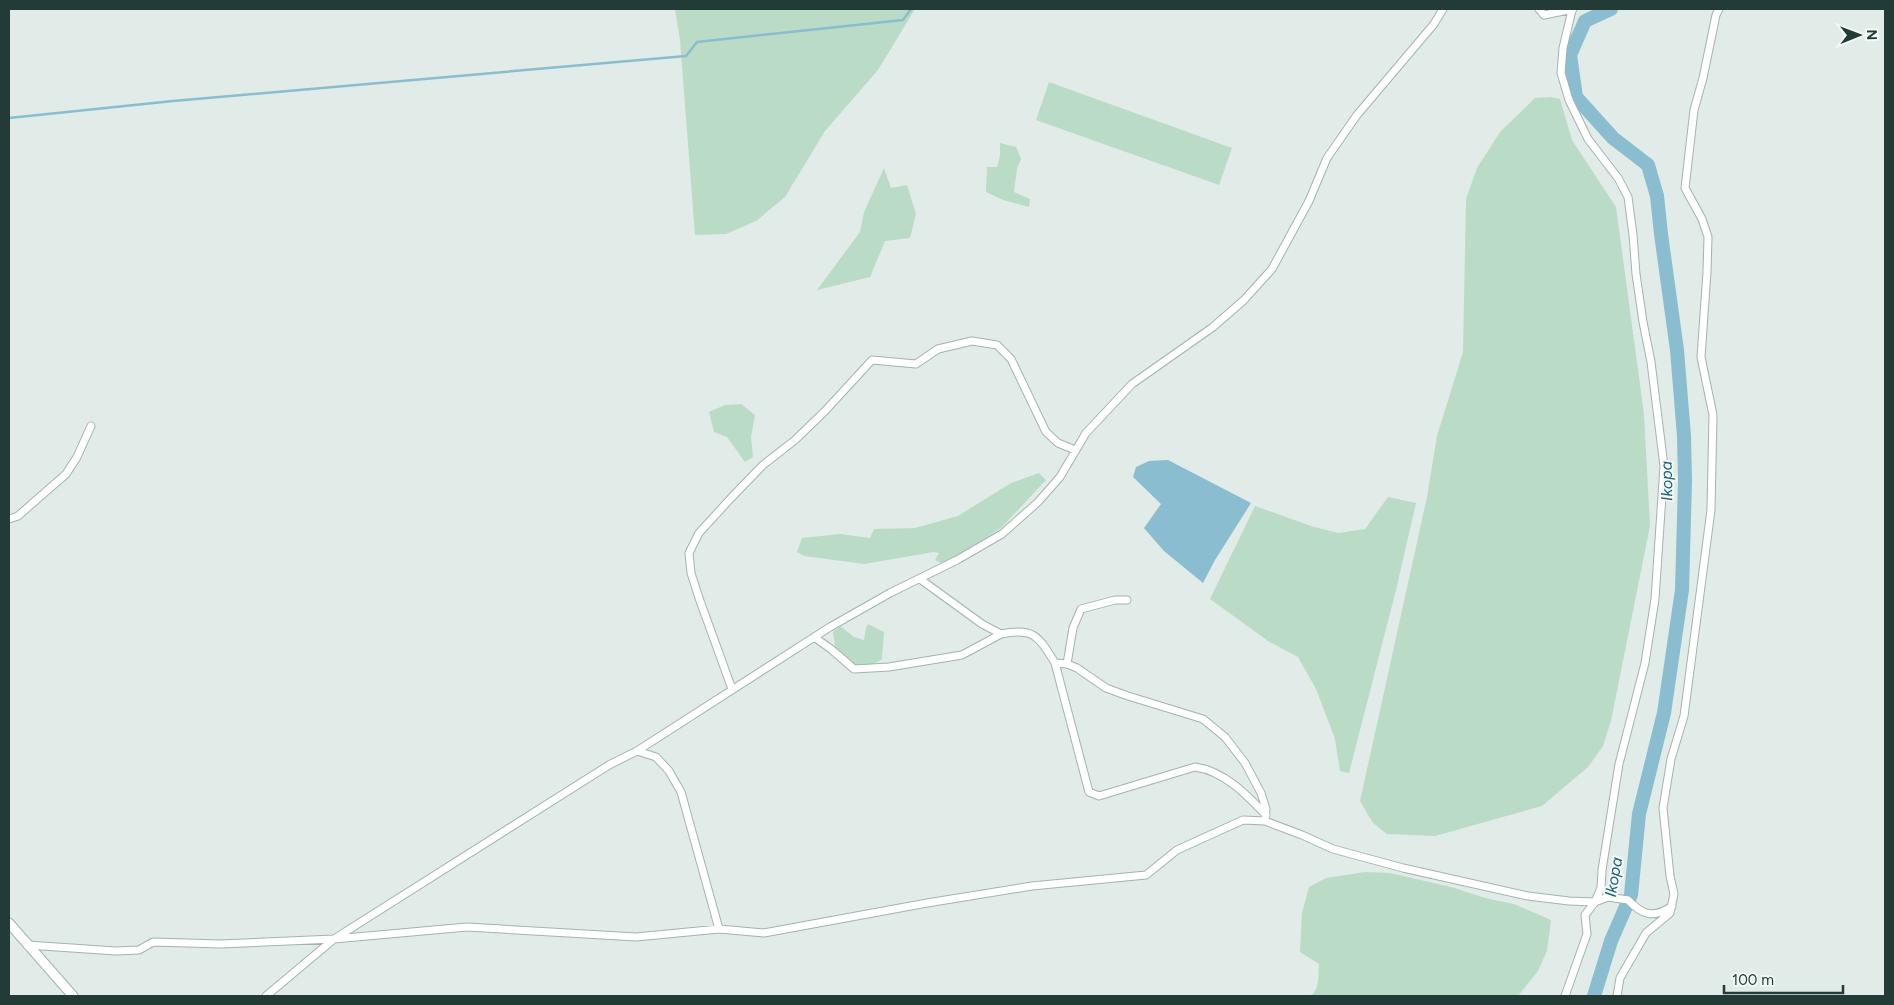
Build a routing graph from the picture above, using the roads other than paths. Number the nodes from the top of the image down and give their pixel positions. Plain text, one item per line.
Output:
1 (1443, 9) edge
2 (1539, 9) edge
3 (1572, 9) edge
4 (1719, 9) edge
5 (91, 426) dead end
6 (1075, 450) junction
7 (9, 519) edge
8 (920, 579) junction
9 (1127, 600) dead end
10 (1001, 634) junction
11 (814, 637) junction
12 (1055, 663) junction
13 (1067, 664) junction
14 (732, 689) junction
15 (637, 751) junction
16 (1265, 818) junction
17 (1595, 902) junction
18 (1672, 906) junction
19 (1650, 914) junction
20 (9, 923) edge
21 (1654, 928) junction
22 (719, 930) junction
23 (334, 939) junction
24 (27, 945) junction
25 (73, 996) edge
26 (266, 996) edge
27 (1565, 996) edge
28 (1617, 996) edge

1 - 6 street
2 - 3 street
3 - 17 street
4 - 18 street
5 - 7 street
6 - 8 street
6 - 14 street
8 - 10 street
8 - 11 street
9 - 13 street
10 - 11 street
10 - 12 street
11 - 14 street
12 - 13 street
12 - 16 street
13 - 16 street
14 - 15 street
15 - 22 street
15 - 23 street
16 - 17 street
16 - 22 street
17 - 19 street
17 - 27 street
18 - 19 street
18 - 21 street
19 - 21 street
20 - 24 street
21 - 28 street
22 - 23 street
23 - 24 street
23 - 26 street
24 - 25 street

